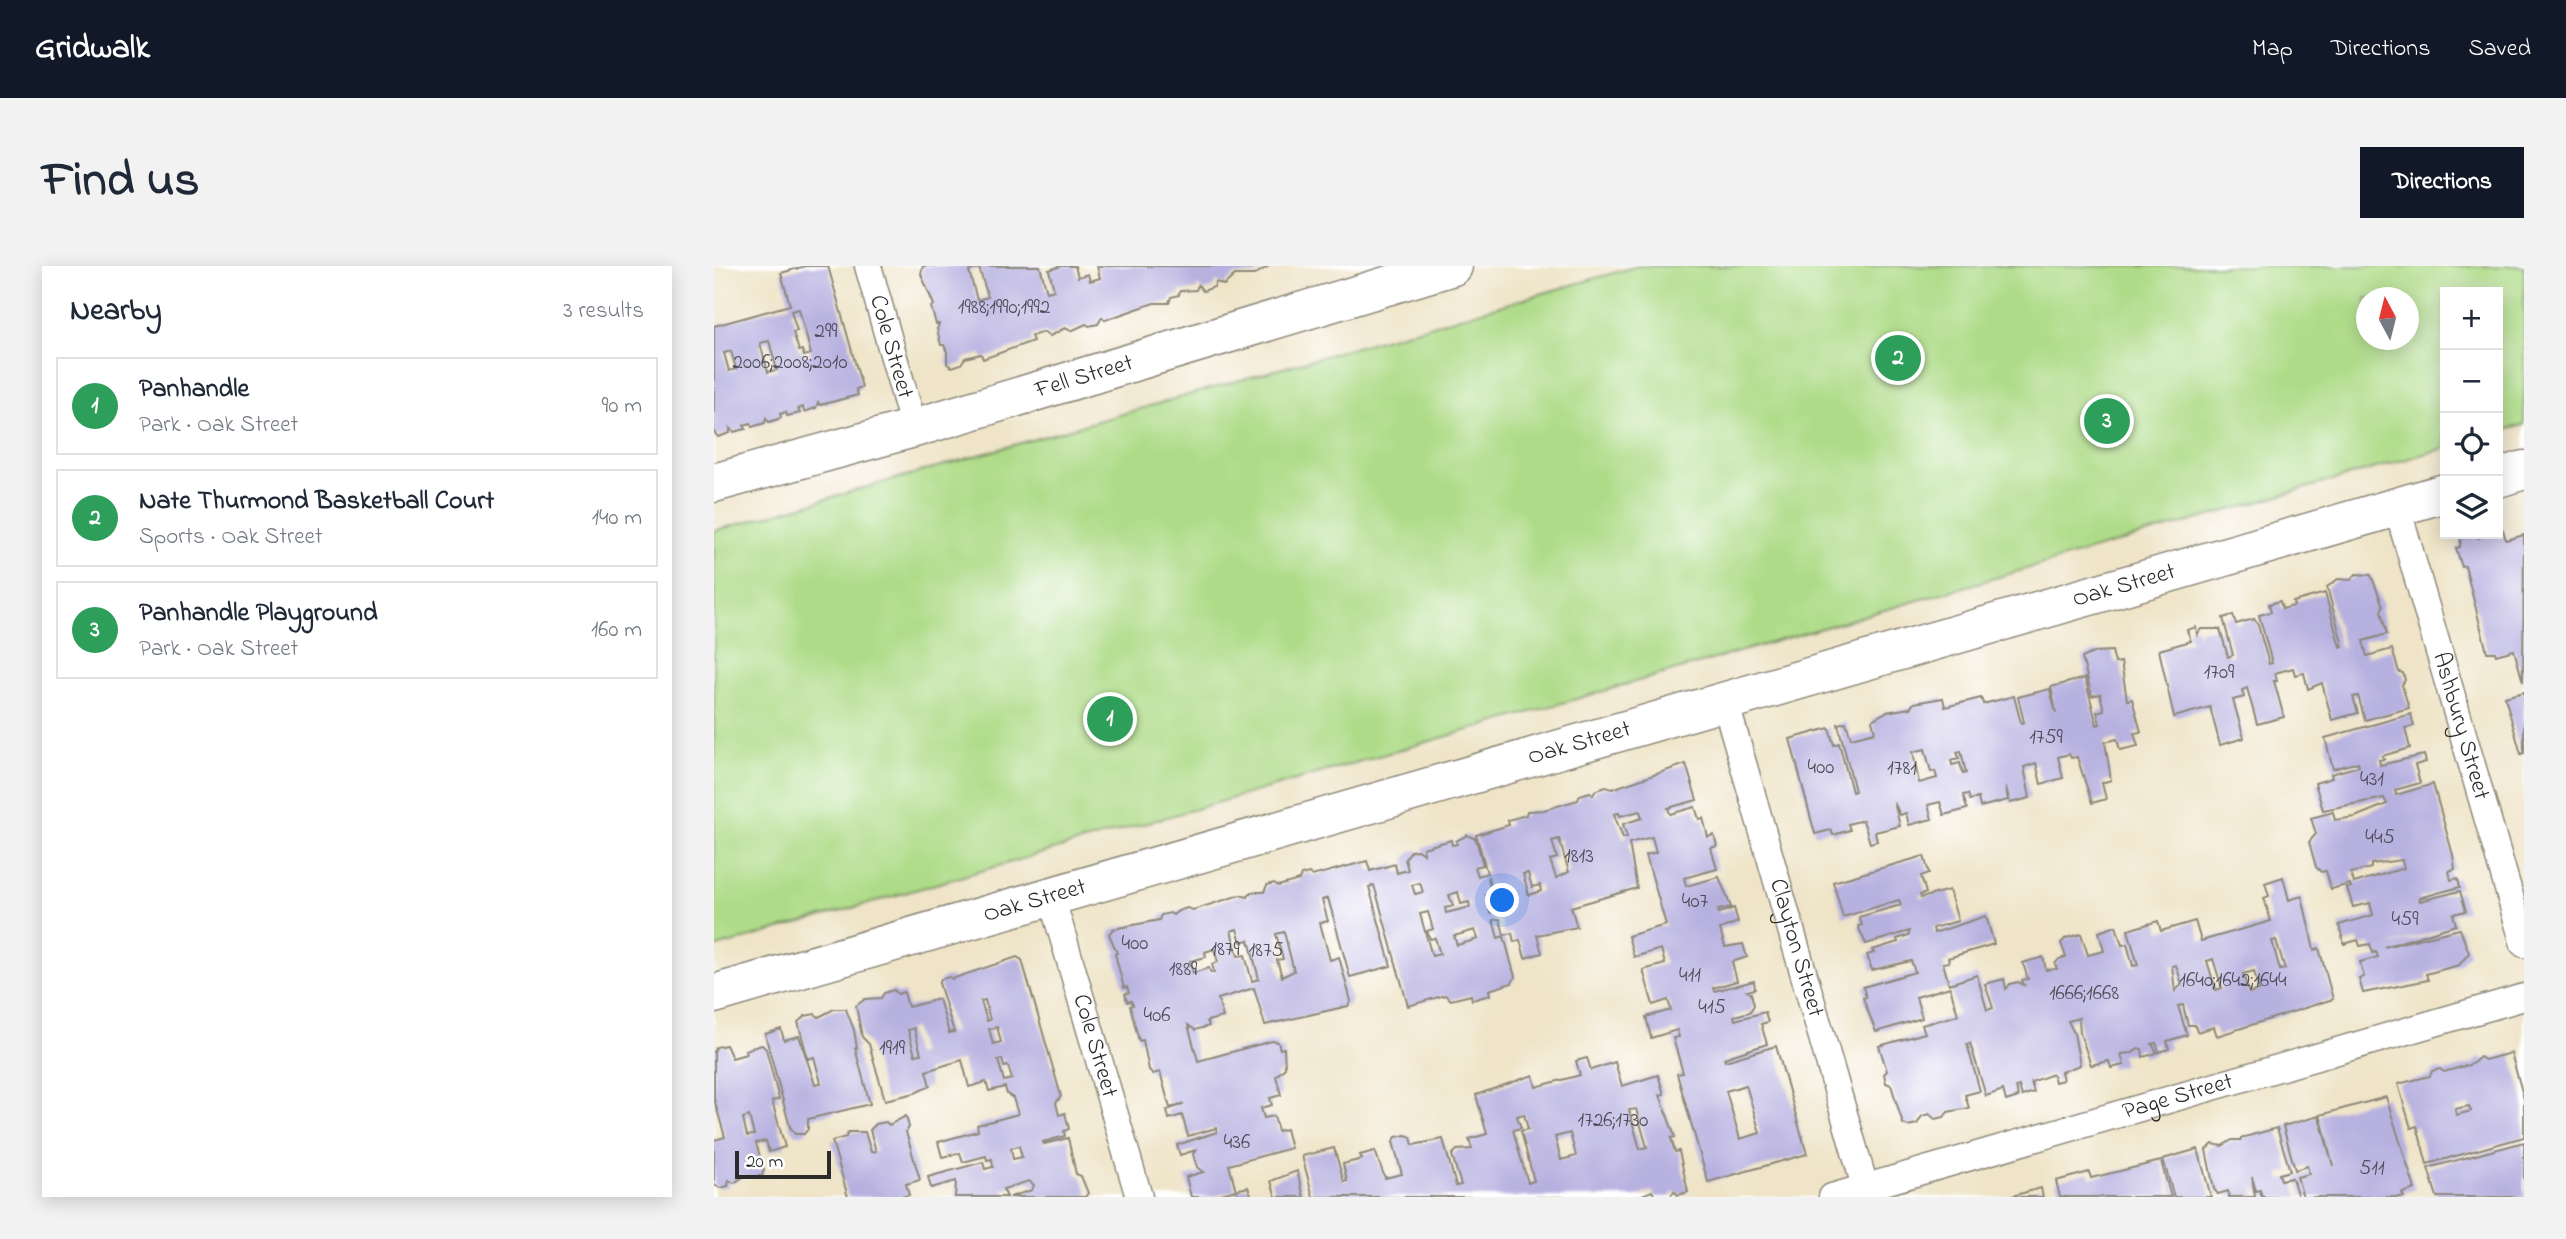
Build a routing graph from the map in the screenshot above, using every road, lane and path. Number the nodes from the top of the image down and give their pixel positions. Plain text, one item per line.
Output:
1 (868, 266) edge
2 (1452, 266) edge
3 (915, 428) junction
4 (2524, 470) edge
5 (2503, 476) edge
6 (714, 483) edge
7 (2440, 494) edge
8 (2398, 506) junction
9 (1725, 701) junction
10 (1051, 896) junction
11 (2524, 944) edge
12 (714, 994) edge
13 (2524, 997) edge
14 (1867, 1192) edge
15 (1139, 1197) edge
16 (1832, 1197) edge

1 - 3 street, Cole Street
2 - 3 main road, Fell Street
3 - 6 main road, Fell Street
4 - 5 main road
7 - 8 main road, Oak Street
8 - 9 main road, Oak Street
8 - 11 street, Ashbury Street
9 - 10 main road, Oak Street
9 - 14 street, Clayton Street
10 - 12 main road, Oak Street
10 - 15 street, Cole Street
13 - 14 street, Page Street
14 - 16 street, Page Street

